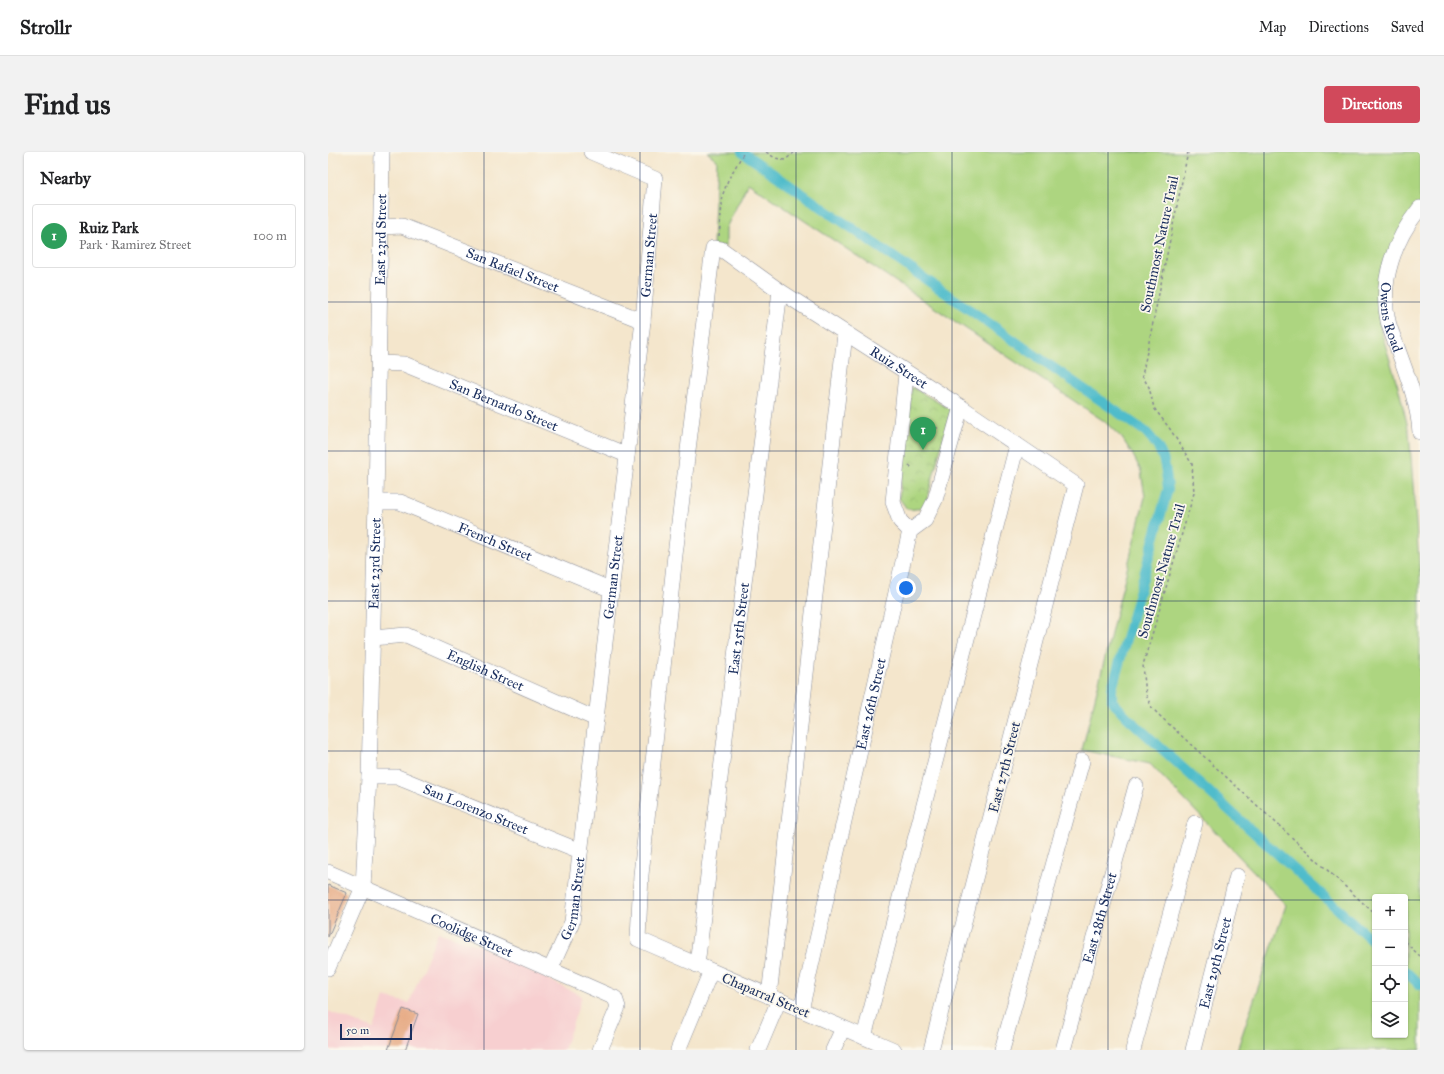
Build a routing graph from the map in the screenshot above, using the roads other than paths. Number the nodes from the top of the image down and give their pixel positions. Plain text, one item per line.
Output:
1 (382, 152) edge
2 (592, 152) edge
3 (1420, 208) edge
4 (380, 227) junction
5 (780, 291) junction
6 (643, 321) junction
7 (845, 334) junction
8 (379, 363) junction
9 (906, 374) junction
10 (961, 407) junction
11 (1420, 432) edge
12 (1017, 445) junction
13 (627, 455) junction
14 (1076, 485) joint
15 (376, 502) junction
16 (910, 531) junction
17 (612, 590) junction
18 (373, 638) junction
19 (596, 719) junction
20 (1082, 761) dead end
21 (369, 777) junction
22 (1136, 786) dead end
23 (1195, 823) dead end
24 (580, 851) junction
25 (328, 872) edge
26 (1237, 876) dead end
27 (363, 887) junction
28 (638, 939) joint
29 (697, 965) junction
30 (328, 968) edge
31 (550, 970) junction
32 (711, 971) junction
33 (774, 998) junction
34 (801, 1010) junction
35 (843, 1028) junction
36 (864, 1037) junction
37 (600, 1050) edge
38 (678, 1050) edge
39 (758, 1050) edge
40 (833, 1050) edge
41 (894, 1050) edge
42 (931, 1050) edge
43 (1002, 1050) edge
44 (1063, 1050) edge
45 (1133, 1050) edge
46 (1193, 1050) edge

1 - 4 street, East 23rd Street
2 - 6 street, German Street
3 - 11 street, Owens Road
4 - 6 street, San Rafael Street
4 - 8 street, East 23rd Street
5 - 7 street, Ruiz Street
5 - 28 street, Ruiz Street
5 - 29 street, East 25th Street
6 - 13 street, German Street
7 - 9 street, Ruiz Street
7 - 33 street
8 - 13 street, San Bernardo Street
8 - 15 street, East 23rd Street
9 - 10 street, Ruiz Street
9 - 16 street
10 - 12 street, Ruiz Street
10 - 16 street
12 - 14 street, Ruiz Street
12 - 36 street
13 - 17 street, German Street
14 - 42 street, East 27th Street
15 - 17 street, French Street
15 - 18 street, East 23rd Street
16 - 34 street, East 26th Street
17 - 19 street, German Street
18 - 19 street, English Street
18 - 21 street, East 23rd Street
19 - 24 street, German Street
20 - 43 street
21 - 24 street, San Lorenzo Street
21 - 27 street, East 23rd Street
22 - 44 street, East 28th Street
23 - 45 street
24 - 31 street, German Street
25 - 27 street, Coolidge Street
26 - 46 street, East 29th Street
27 - 30 street, East 23rd Street
27 - 31 street, Coolidge Street
28 - 29 street, Chaparral Street
29 - 32 street, Chaparral Street
31 - 37 street, Coolidge Street
32 - 33 street, Chaparral Street
32 - 38 street
33 - 34 street, Chaparral Street
33 - 39 street
34 - 35 street, Chaparral Street
35 - 36 street, Chaparral Street
35 - 40 street
36 - 41 street, Chaparral Street

